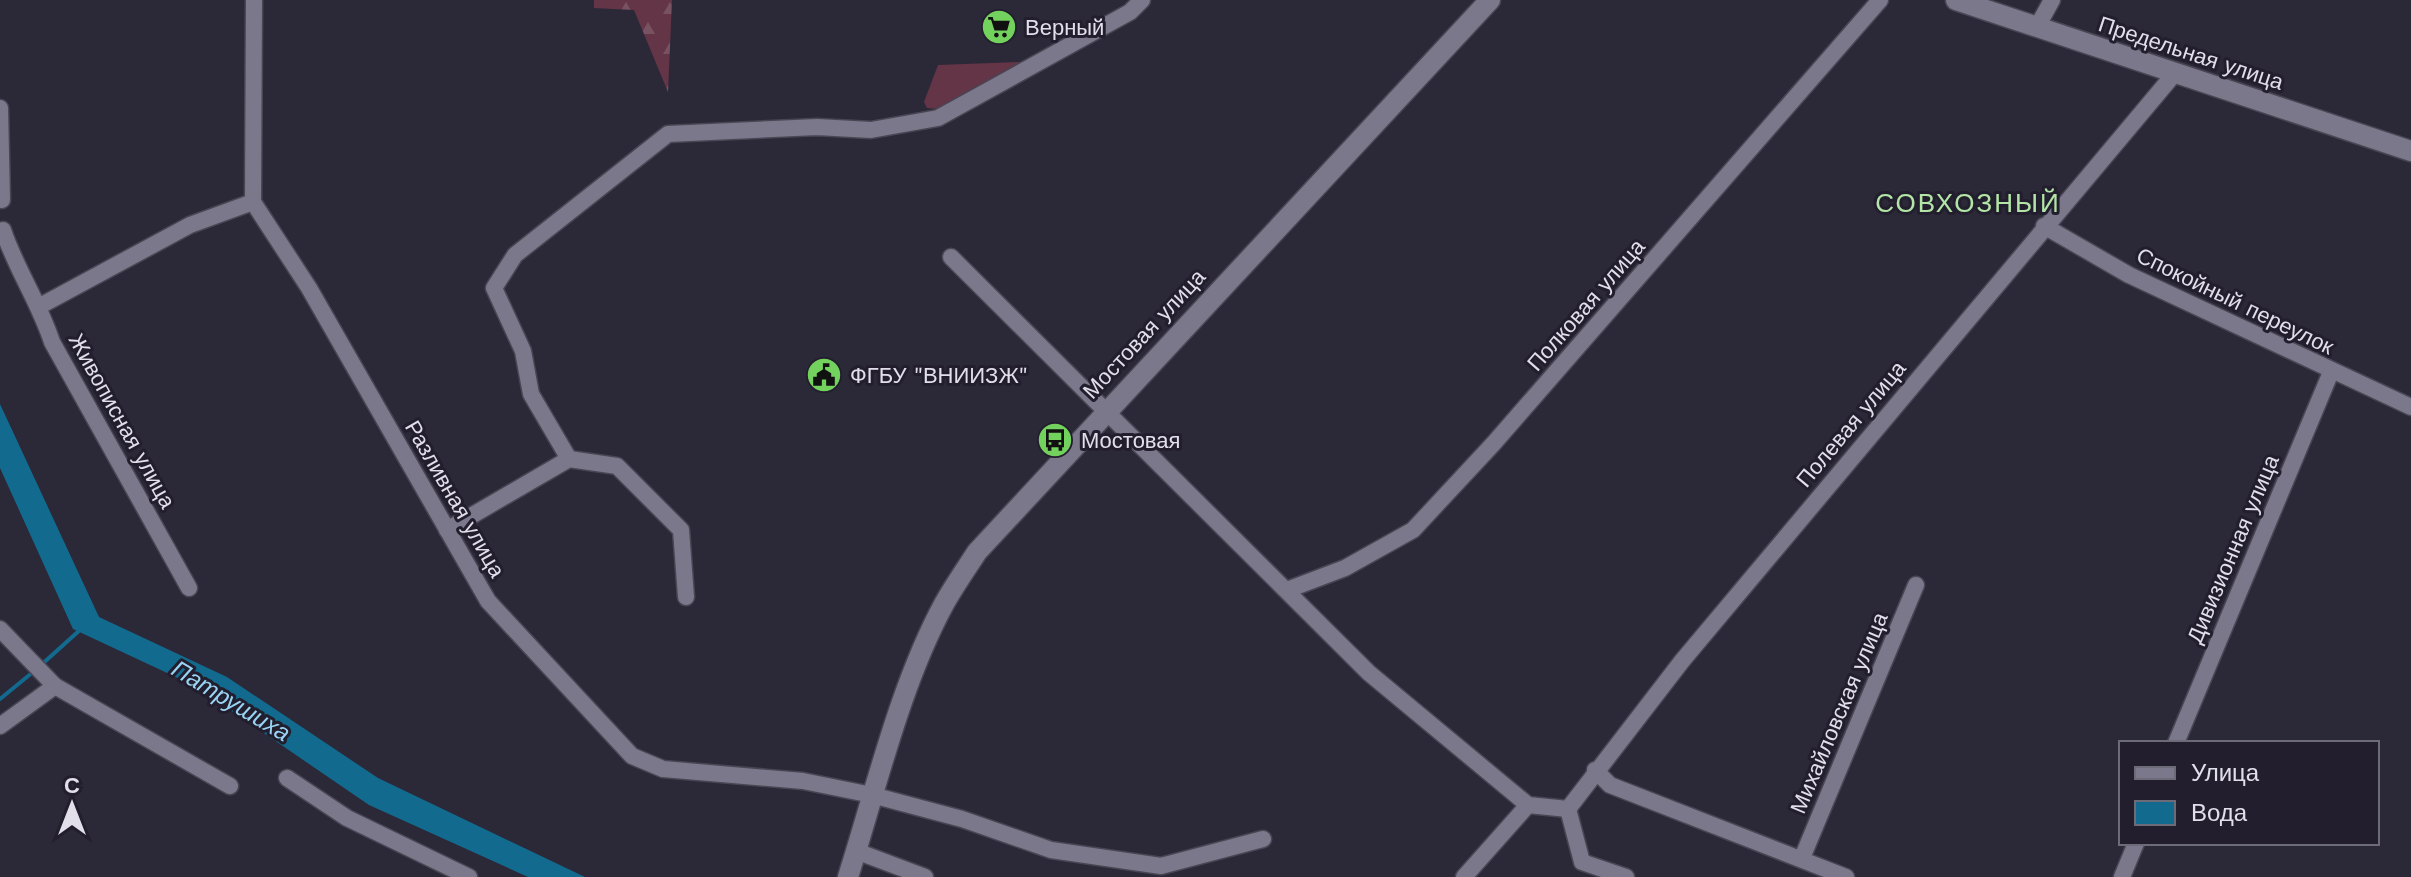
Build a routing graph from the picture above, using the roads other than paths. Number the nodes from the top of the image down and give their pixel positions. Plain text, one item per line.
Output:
1 (254, 0) edge
2 (1142, 0) edge
3 (1490, 0) edge
4 (1880, 0) edge
5 (1956, 0) edge
6 (2052, 0) edge
7 (2037, 27) junction
8 (2175, 73) junction
9 (0, 108) edge
10 (2411, 151) edge
11 (2, 200) edge
12 (253, 202) junction
13 (2044, 226) junction
14 (3, 230) dead end
15 (951, 257) dead end
16 (40, 306) junction
17 (2331, 372) junction
18 (2411, 407) edge
19 (1105, 412) junction
20 (569, 459) junction
21 (447, 530) junction
22 (1916, 585) dead end
23 (189, 588) dead end
24 (1287, 590) junction
25 (686, 597) dead end
26 (0, 629) edge
27 (55, 686) junction
28 (0, 726) edge
29 (2177, 741) edge
30 (1595, 770) junction
31 (287, 778) dead end
32 (230, 786) dead end
33 (872, 795) junction
34 (1528, 805) junction
35 (1568, 809) junction
36 (1263, 839) dead end
37 (2135, 845) edge
38 (856, 851) junction
39 (1802, 858) junction
40 (469, 877) edge
41 (848, 877) edge
42 (925, 877) edge
43 (1464, 877) edge
44 (1626, 877) edge
45 (1846, 877) edge
46 (2122, 877) edge

1 - 12 street
2 - 20 street
3 - 19 street, Мостовая улица
4 - 24 street, Полковая улица
5 - 7 street, Предельная улица
6 - 7 street
7 - 8 street, Предельная улица
8 - 10 street, Предельная улица
8 - 13 street, Полевая улица
9 - 11 street
12 - 16 street
12 - 21 street, Разливная улица
13 - 17 street, Спокойный переулок
13 - 30 street, Полевая улица
14 - 16 street, Живописная улица
15 - 19 street
16 - 23 street, Живописная улица
17 - 18 street, Спокойный переулок
17 - 29 street, Дивизионная улица
19 - 24 street
19 - 33 street, Мостовая улица
20 - 21 street
20 - 25 street
21 - 33 street, Разливная улица
22 - 39 street, Михайловская улица
24 - 34 street
26 - 27 street
27 - 28 street
27 - 32 street
30 - 35 street, Полевая улица
30 - 39 street
31 - 40 street
33 - 36 street, Разливная улица
33 - 38 street, Мостовая улица
34 - 35 street
34 - 43 street
35 - 44 street
37 - 46 street
38 - 41 street, Мостовая улица
38 - 42 street
39 - 45 street

